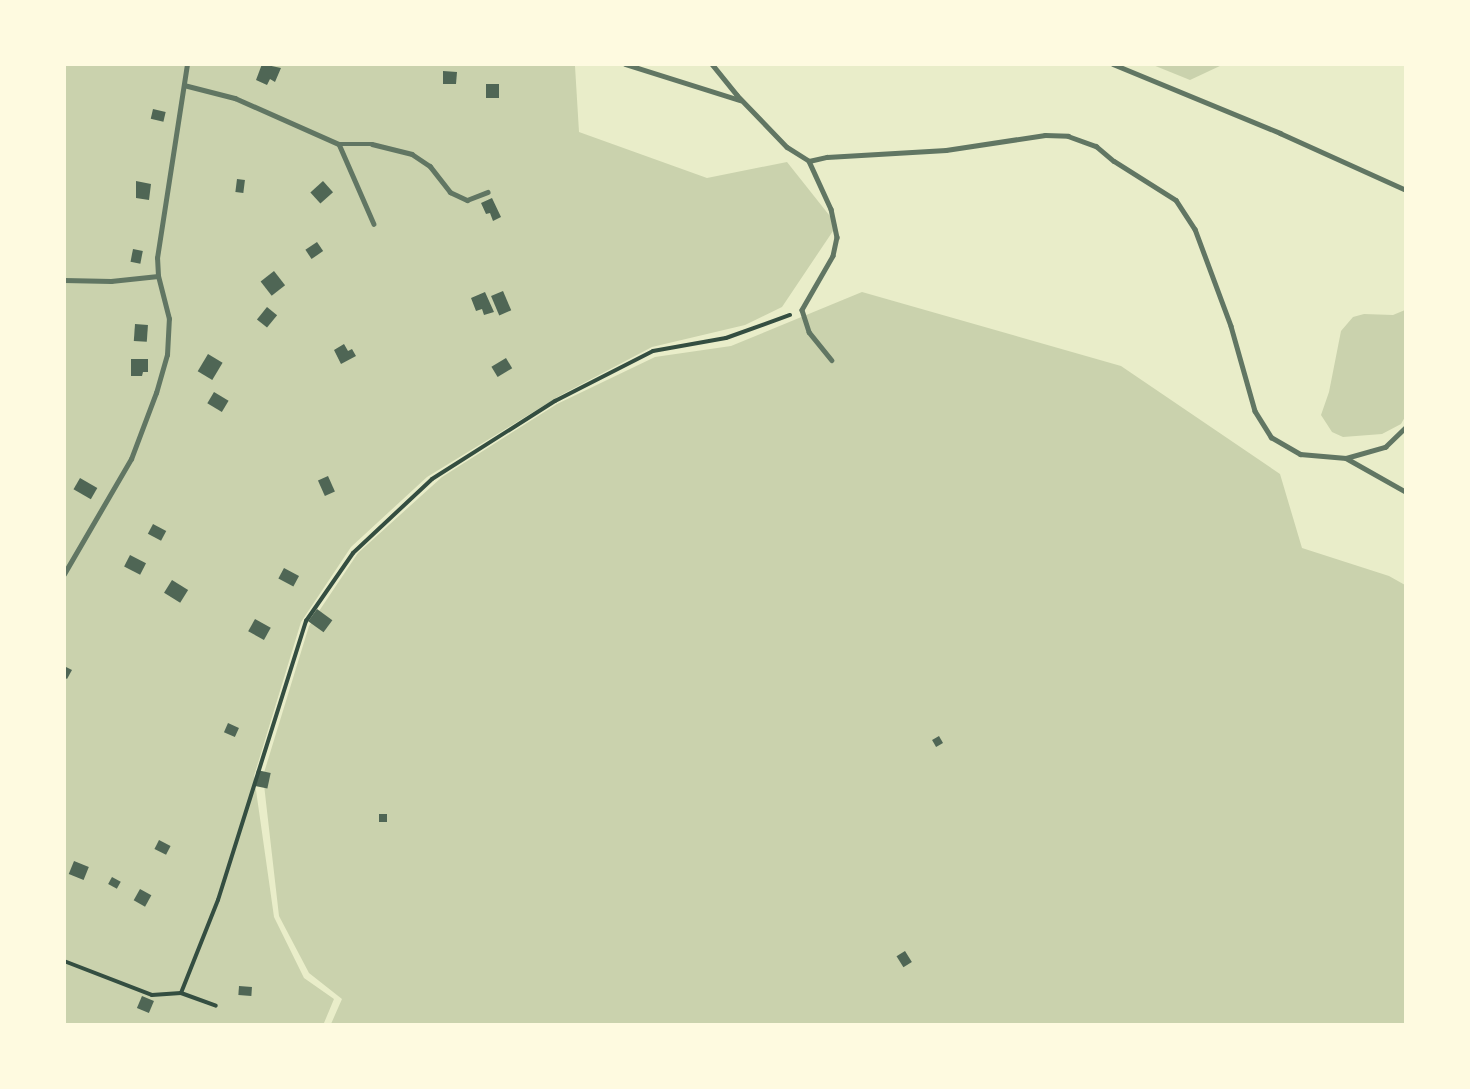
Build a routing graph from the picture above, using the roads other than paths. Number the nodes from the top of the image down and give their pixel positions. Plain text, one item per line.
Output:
1 (187, 64) edge
2 (625, 64) edge
3 (712, 64) edge
4 (1113, 64) edge
5 (184, 85) junction
6 (742, 101) junction
7 (339, 144) junction
8 (809, 160) junction
9 (1406, 190) edge
10 (488, 192) dead end
11 (374, 224) dead end
12 (158, 276) junction
13 (64, 280) edge
14 (832, 360) dead end
15 (1406, 427) edge
16 (1346, 458) junction
17 (1406, 492) edge
18 (64, 574) edge

1 - 5 lane
2 - 6 lane
3 - 6 lane
4 - 9 lane
5 - 7 lane
5 - 12 lane
6 - 8 lane
7 - 10 lane
7 - 11 lane
8 - 14 lane
8 - 16 lane
12 - 13 lane
12 - 18 lane
15 - 16 lane
16 - 17 lane

